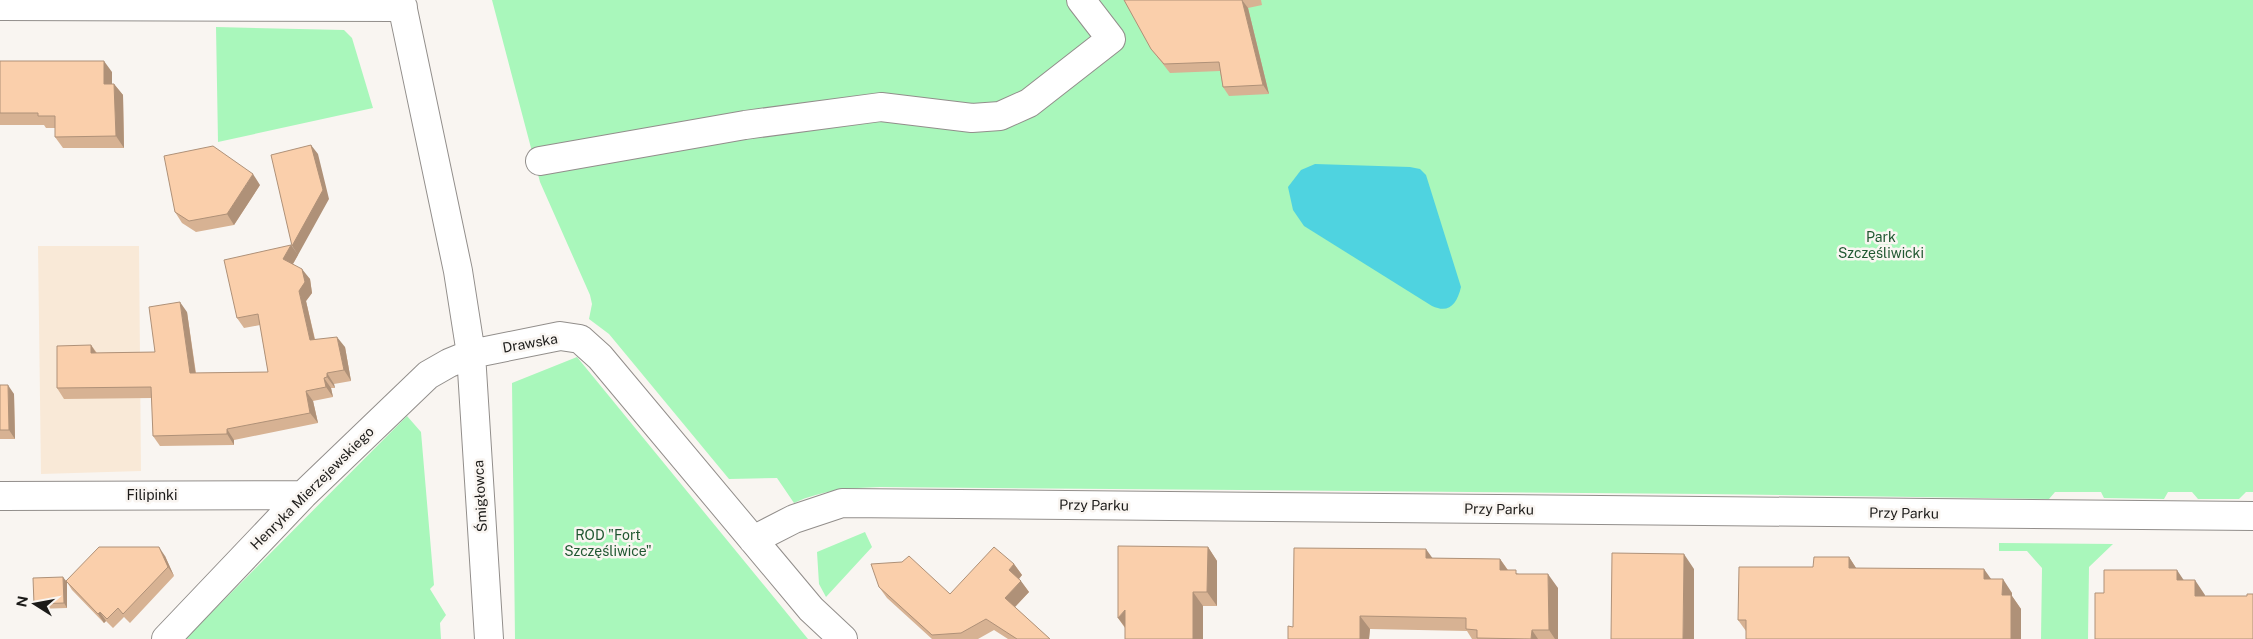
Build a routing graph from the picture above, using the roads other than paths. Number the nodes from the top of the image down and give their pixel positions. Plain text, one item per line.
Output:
1 (1081, 0) edge
2 (402, 4) edge
3 (0, 6) edge
4 (540, 162) dead end
5 (471, 354) junction
6 (303, 495) junction
7 (0, 496) edge
8 (2253, 516) edge
9 (753, 540) junction
10 (166, 639) edge
11 (489, 639) edge
12 (843, 639) edge

1 - 4 street
2 - 3 street
2 - 5 street
5 - 6 street, Henryka Mierzejewskiego
5 - 9 street, Drawska
5 - 11 street, Śmigłowca
6 - 7 street, Filipinki
6 - 10 street, Henryka Mierzejewskiego
8 - 9 street, Przy Parku
9 - 12 street, Drawska

